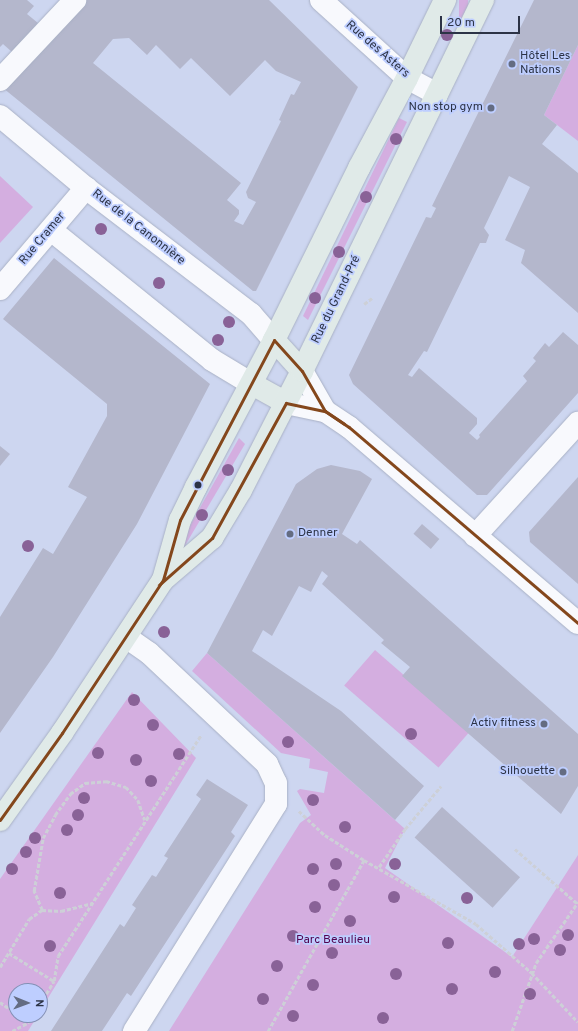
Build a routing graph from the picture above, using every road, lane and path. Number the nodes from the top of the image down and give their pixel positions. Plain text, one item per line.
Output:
1 (321, 0) edge
2 (445, 0) edge
3 (483, 0) edge
4 (67, 3) edge
5 (407, 78) junction
6 (0, 80) edge
7 (438, 94) junction
8 (0, 116) edge
9 (86, 188) junction
10 (51, 230) junction
11 (0, 289) edge
12 (274, 340) junction
13 (302, 371) junction
14 (252, 384) junction
15 (286, 403) junction
16 (324, 411) junction
17 (578, 423) edge
18 (475, 536) junction
19 (163, 580) junction
20 (578, 623) edge
21 (126, 637) junction
22 (204, 730) dead end
23 (441, 786) dead end
24 (293, 806) dead end
25 (0, 820) edge
26 (146, 820) junction
27 (515, 849) dead end
28 (364, 860) junction
29 (379, 867) junction
30 (578, 902) edge
31 (92, 903) junction
32 (42, 910) junction
33 (9, 953) junction
34 (0, 967) edge
35 (532, 973) junction
36 (54, 981) junction
37 (48, 991) edge
38 (578, 1022) edge
39 (27, 1023) edge
40 (12, 1031) edge
41 (134, 1031) edge
42 (268, 1031) edge
43 (512, 1031) edge

1 - 5 street, Rue des Asters
2 - 5 main road, Rue du Grand-Pré
3 - 7 main road, Rue du Grand-Pré
4 - 6 street
5 - 7 street, Rue des Asters
5 - 12 main road, Rue du Grand-Pré
7 - 13 main road, Rue du Grand-Pré
8 - 9 street, Rue de la Canonnière
9 - 10 street, Rue Cramer
9 - 12 street, Rue de la Canonnière
10 - 11 street, Rue Cramer
10 - 14 street
12 - 13 main road
12 - 14 main road, Rue du Grand-Pré
13 - 15 main road, Rue du Grand-Pré
13 - 16 street
14 - 15 main road
14 - 19 main road, Rue du Grand-Pré
15 - 16 street
15 - 19 main road, Rue du Grand-Pré
16 - 18 street
17 - 18 street
18 - 20 street
19 - 21 main road, Rue du Grand-Pré
21 - 25 main road, Rue du Grand-Pré
21 - 41 street
22 - 26 path
23 - 29 path
24 - 28 path
26 - 31 path
26 - 32 path
27 - 30 path
28 - 29 path
28 - 42 path
29 - 35 path
30 - 35 path
31 - 32 path
31 - 36 path
32 - 33 path
33 - 34 path
33 - 36 path
35 - 38 path
35 - 43 path
36 - 37 path
39 - 40 path

